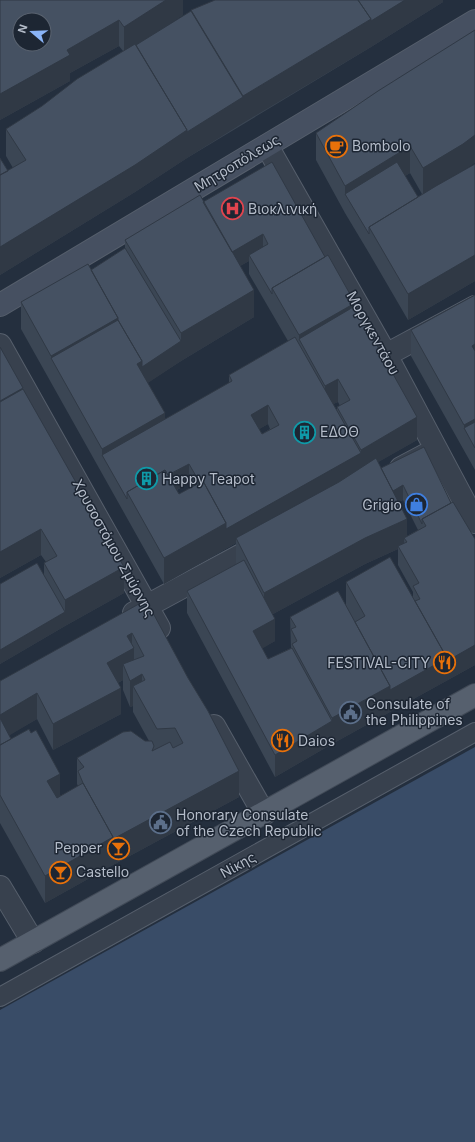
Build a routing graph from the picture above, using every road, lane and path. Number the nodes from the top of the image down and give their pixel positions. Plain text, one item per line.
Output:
1 (475, 21) edge
2 (267, 146) junction
3 (0, 305) edge
4 (475, 307) edge
5 (0, 345) edge
6 (386, 355) junction
7 (435, 450) junction
8 (380, 480) edge
9 (475, 522) edge
10 (277, 536) edge
11 (147, 606) junction
12 (119, 622) edge
13 (170, 648) edge
14 (475, 695) edge
15 (205, 710) edge
16 (475, 732) edge
17 (264, 814) junction
18 (0, 887) edge
19 (33, 942) junction
20 (0, 960) edge
21 (0, 997) edge

1 - 2 main road, Μητροπόλεως
2 - 3 main road, Μητροπόλεως
2 - 6 street, Μοργκεντάου
4 - 6 street
5 - 11 street, Χρυσοστόμου Σμύρνης
6 - 7 street, Μοργκεντάου
7 - 8 street
7 - 9 street, Μοργκεντάου
10 - 11 street
11 - 12 street
11 - 13 street, Χρυσοστόμου Σμύρνης
14 - 17 main road
15 - 17 street
16 - 21 street, Νίκης
17 - 19 main road
18 - 19 street
19 - 20 main road

